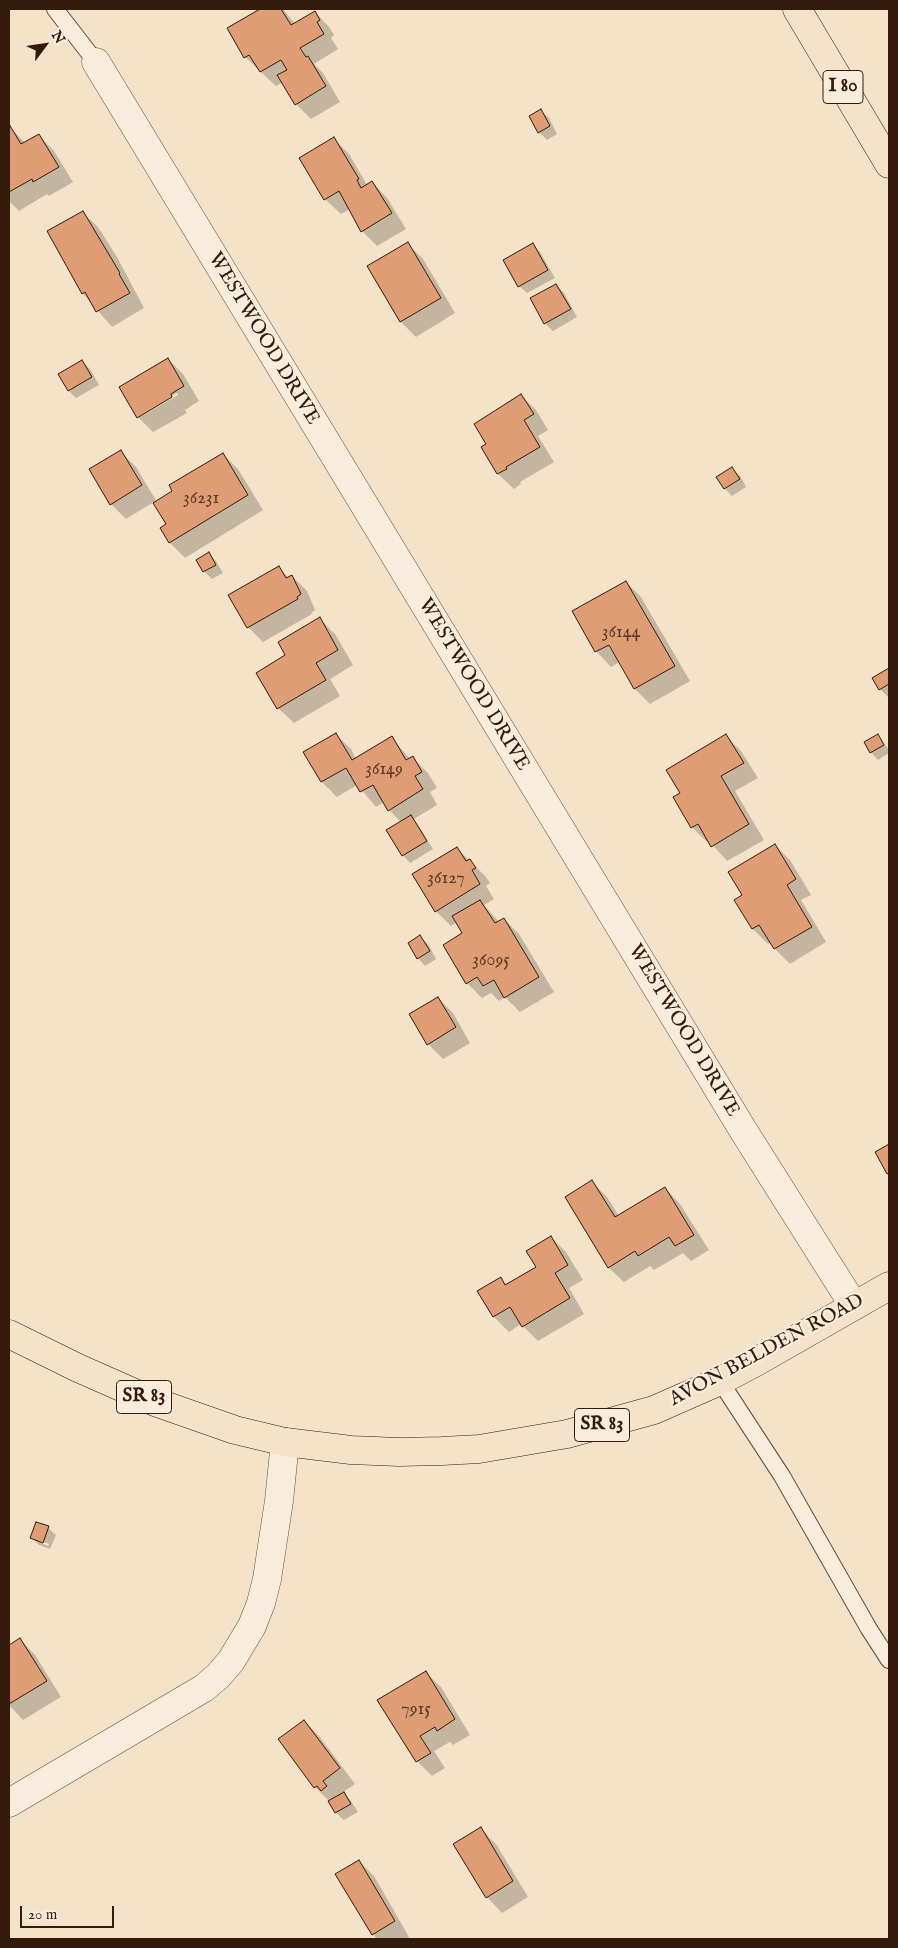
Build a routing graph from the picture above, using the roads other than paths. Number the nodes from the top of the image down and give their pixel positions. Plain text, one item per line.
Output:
1 (54, 9) edge
2 (797, 9) edge
3 (96, 62) joint
4 (889, 164) edge
5 (889, 1286) edge
6 (854, 1306) junction
7 (9, 1334) edge
8 (720, 1381) junction
9 (285, 1442) junction
10 (889, 1660) edge
11 (9, 1803) edge

1 - 3 lane
2 - 4 main road, I 80
3 - 6 street, WESTWOOD DRIVE
5 - 6 main road, AVON BELDEN ROAD / SR 83
6 - 8 main road, AVON BELDEN ROAD / SR 83
7 - 9 main road, AVON BELDEN ROAD / SR 83
8 - 9 main road, AVON BELDEN ROAD / SR 83
8 - 10 lane
9 - 11 street

